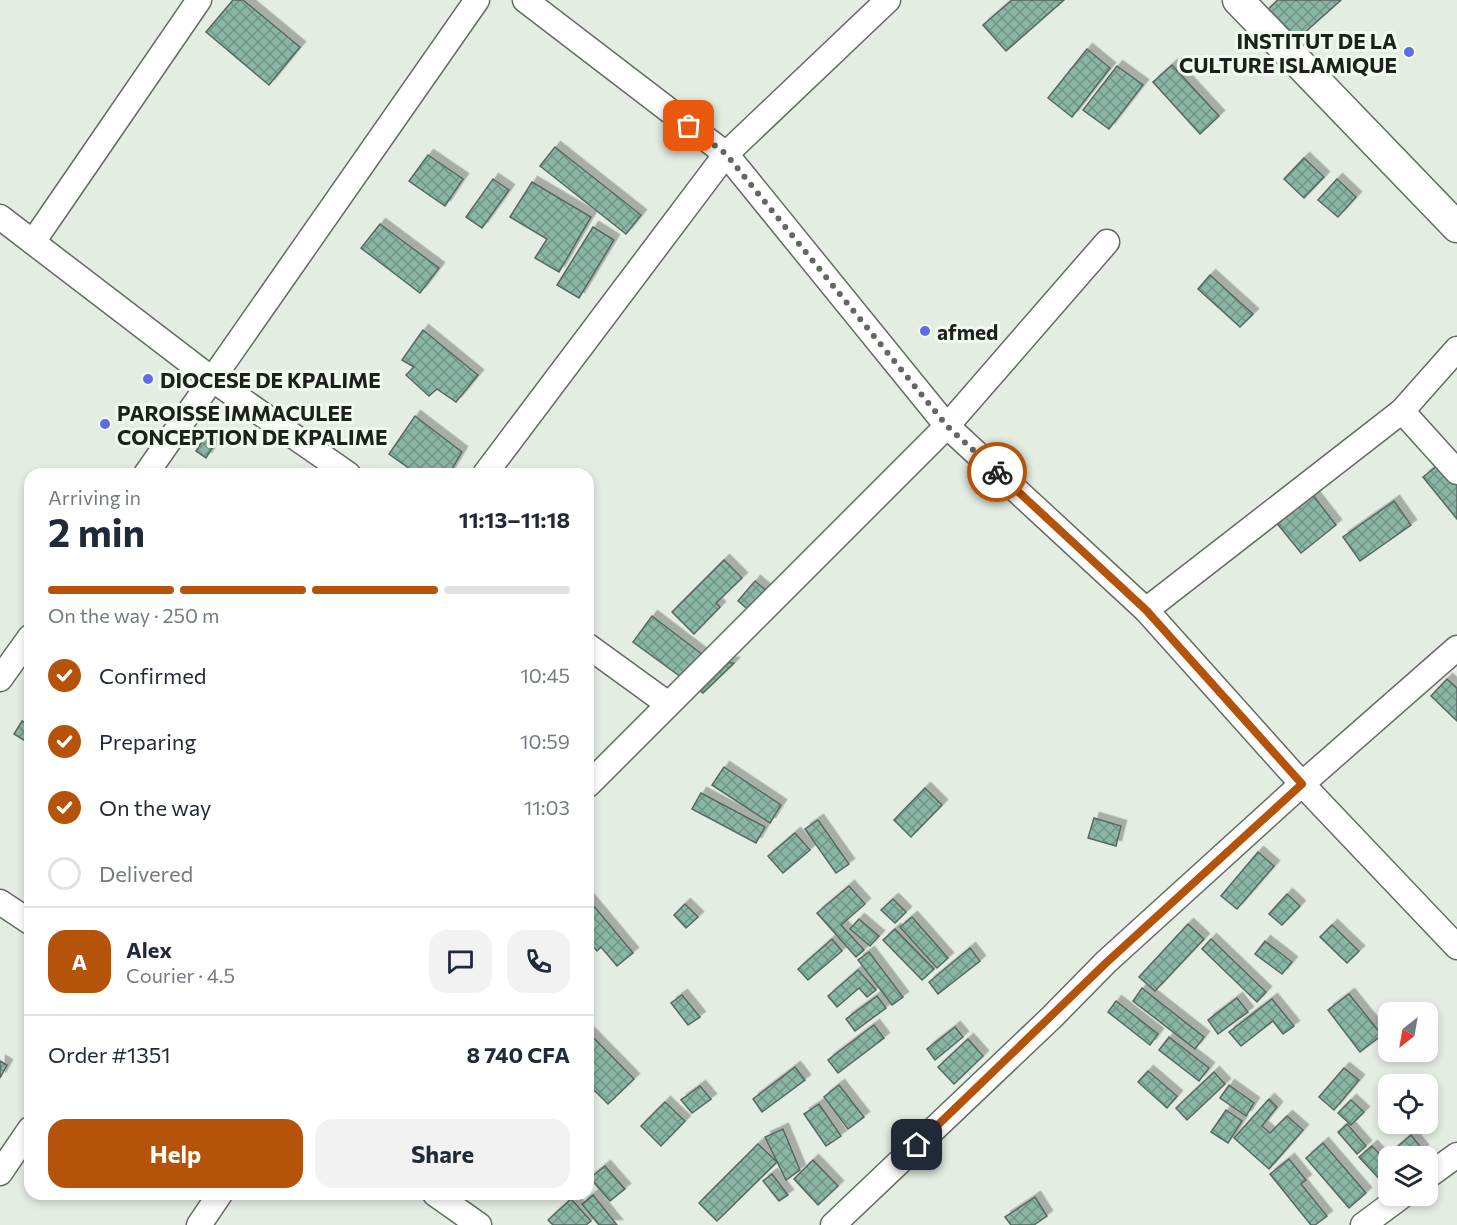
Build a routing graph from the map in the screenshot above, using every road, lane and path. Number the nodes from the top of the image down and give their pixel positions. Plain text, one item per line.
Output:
1 (199, 0) edge
2 (477, 0) edge
3 (525, 0) edge
4 (888, 0) edge
5 (1238, 0) edge
6 (726, 154) junction
7 (0, 217) edge
8 (1457, 227) edge
9 (33, 242) junction
10 (1107, 242) dead end
11 (1457, 349) edge
12 (213, 380) junction
13 (1402, 411) junction
14 (947, 426) junction
15 (150, 468) edge
16 (339, 468) edge
17 (490, 468) edge
18 (1457, 472) edge
19 (1146, 610) junction
20 (24, 645) edge
21 (1457, 648) edge
22 (594, 650) edge
23 (0, 679) edge
24 (668, 704) junction
25 (594, 779) edge
26 (1302, 784) junction
27 (0, 902) edge
28 (24, 918) edge
29 (1457, 947) edge
30 (24, 1138) edge
31 (1457, 1155) edge
32 (1438, 1169) edge
33 (0, 1173) edge
34 (216, 1200) edge
35 (442, 1200) edge
36 (1389, 1206) edge
37 (469, 1222) edge
38 (199, 1225) edge
39 (833, 1225) edge
40 (1363, 1225) edge

1 - 9 street
2 - 12 street
3 - 6 street
4 - 6 street
5 - 8 street
6 - 14 street
6 - 17 street
7 - 9 street
9 - 12 street
10 - 14 street
11 - 13 street
12 - 15 street
12 - 16 street
13 - 18 street
13 - 19 street
14 - 19 street
14 - 24 street
19 - 26 street
20 - 23 street
21 - 26 street
22 - 24 street
24 - 25 street
26 - 29 street
26 - 39 street
27 - 28 street
30 - 33 street
31 - 32 street
34 - 38 street
35 - 37 street
36 - 40 street

